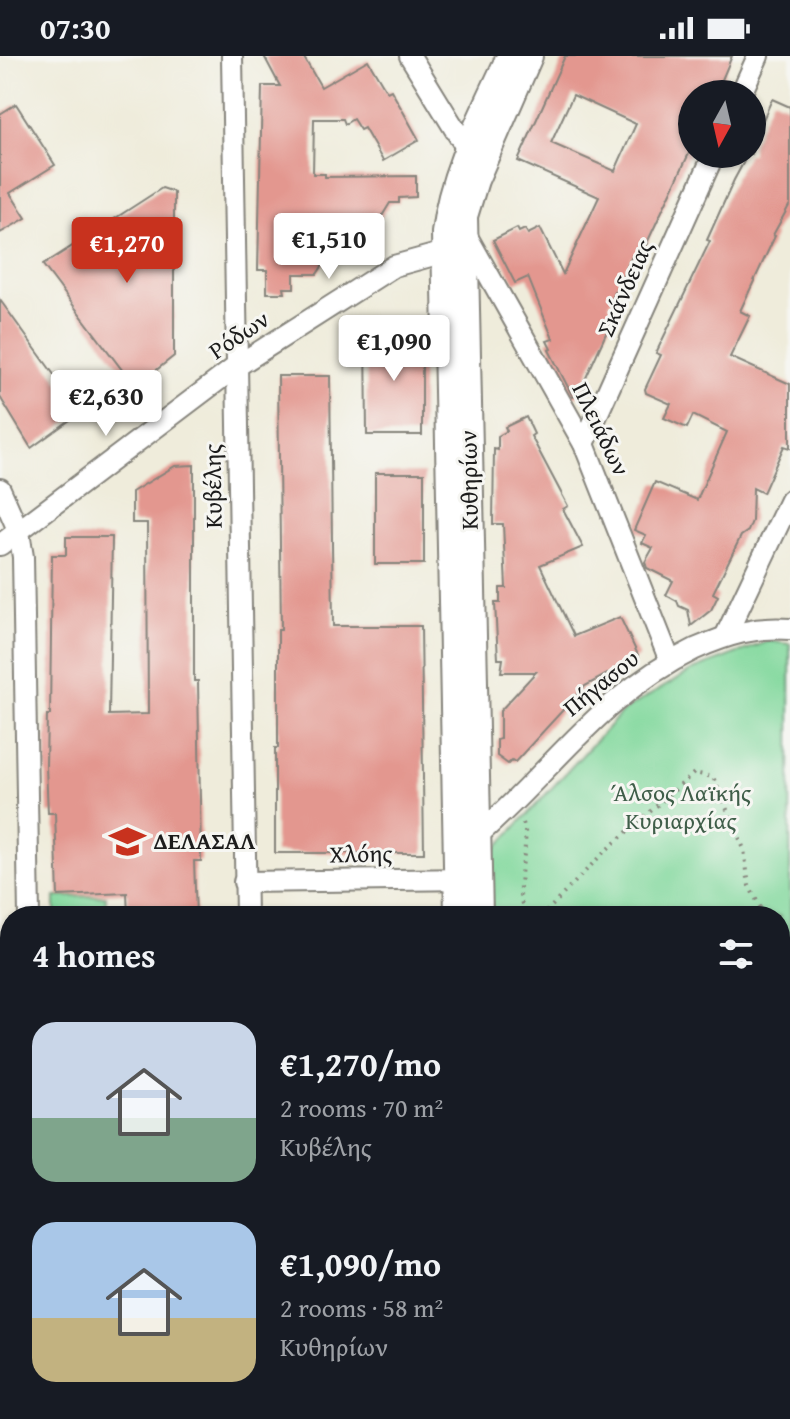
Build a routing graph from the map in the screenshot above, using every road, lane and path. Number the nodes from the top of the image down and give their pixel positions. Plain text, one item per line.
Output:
1 (232, 56) edge
2 (410, 56) edge
3 (510, 56) edge
4 (529, 56) edge
5 (758, 56) edge
6 (747, 80) edge
7 (467, 149) junction
8 (708, 168) edge
9 (464, 231) junction
10 (445, 252) junction
11 (237, 366) junction
12 (584, 444) junction
13 (0, 489) edge
14 (790, 500) edge
15 (19, 532) junction
16 (0, 545) edge
17 (790, 629) edge
18 (726, 635) junction
19 (670, 661) junction
20 (526, 829) dead end
21 (477, 836) junction
22 (468, 879) junction
23 (244, 882) junction
24 (29, 906) edge
25 (245, 906) edge
26 (461, 906) edge
27 (476, 906) edge
28 (523, 906) edge
29 (552, 906) edge
30 (760, 906) edge

1 - 11 street, Κυβέλης
2 - 7 street
3 - 7 street, Κυθηρίων
4 - 9 street, Κυθηρίων
5 - 6 street
7 - 10 street, Κυθηρίων
8 - 12 street, Σκάνδειας
9 - 12 street, Πλειάδων
9 - 21 street, Κυθηρίων
10 - 11 street, Ρόδων
10 - 22 street, Κυθηρίων
11 - 15 street, Ρόδων
11 - 23 street, Κυβέλης
12 - 19 street, Πλειάδων
13 - 15 street
14 - 18 street
15 - 16 street, Ρόδων
15 - 24 street
17 - 18 street, Πήγασου
18 - 19 street, Πήγασου
19 - 21 street, Πήγασου
20 - 28 path
21 - 22 street, Κυθηρίων
22 - 23 street, Χλόης
22 - 26 street, Κυθηρίων
22 - 27 street, Κυθηρίων
23 - 25 street, Κυβέλης
29 - 30 path

